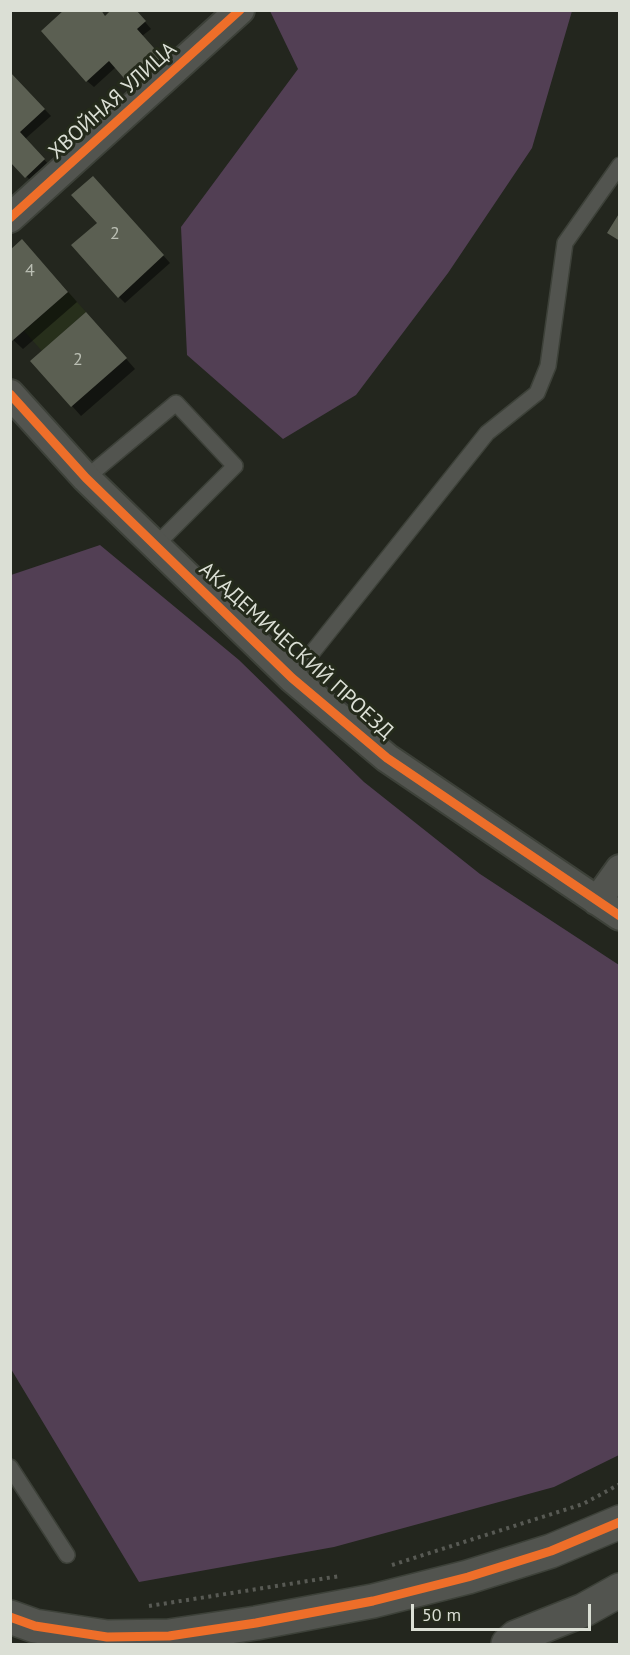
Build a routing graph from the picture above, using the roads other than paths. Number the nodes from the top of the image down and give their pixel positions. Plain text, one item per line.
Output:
1 (240, 10) edge
2 (620, 165) edge
3 (12, 215) edge
4 (10, 394) edge
5 (86, 478) junction
6 (155, 546) junction
7 (292, 678) junction
8 (620, 869) edge
9 (608, 909) edge
10 (10, 1467) edge
11 (620, 1522) edge
12 (67, 1555) dead end
13 (620, 1590) edge
14 (620, 1604) edge
15 (584, 1610) junction
16 (10, 1617) edge
17 (508, 1644) edge

1 - 3 street, ХВОЙНАЯ УЛИЦА
2 - 7 lane
4 - 5 street, АКАДЕМИЧЕСКИЙ ПРОЕЗД
5 - 6 street, АКАДЕМИЧЕСКИЙ ПРОЕЗД
5 - 6 lane
6 - 7 street, АКАДЕМИЧЕСКИЙ ПРОЕЗД
7 - 9 street, АКАДЕМИЧЕСКИЙ ПРОЕЗД
8 - 9 street
10 - 12 lane
11 - 16 street
13 - 15 street
14 - 15 street
15 - 17 street

